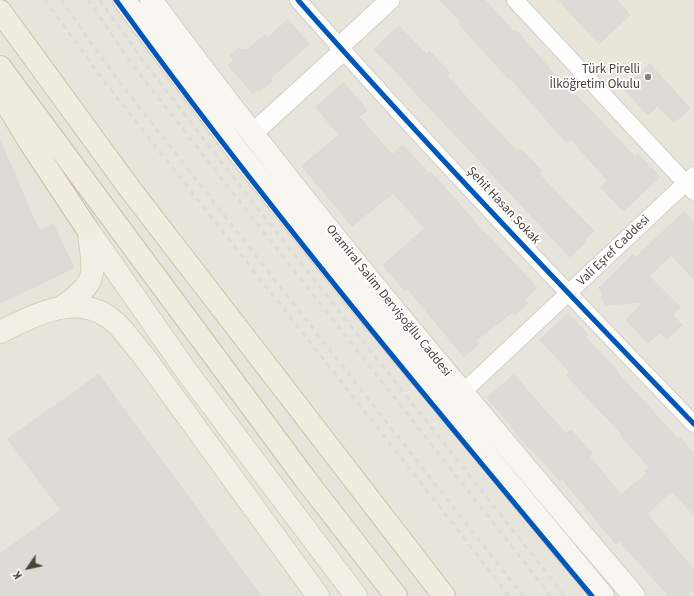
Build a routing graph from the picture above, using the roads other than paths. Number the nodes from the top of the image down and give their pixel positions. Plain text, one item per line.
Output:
1 (124, 0) edge
2 (151, 0) edge
3 (298, 0) edge
4 (390, 0) edge
5 (515, 0) edge
6 (0, 11) edge
7 (341, 49) junction
8 (0, 67) edge
9 (0, 93) edge
10 (253, 133) junction
11 (691, 183) edge
12 (88, 230) junction
13 (569, 294) junction
14 (62, 306) junction
15 (0, 332) edge
16 (188, 372) junction
17 (463, 392) junction
18 (694, 424) edge
19 (272, 533) junction
20 (318, 596) edge
21 (356, 596) edge
22 (396, 596) edge
23 (444, 596) edge
24 (603, 596) edge
25 (634, 596) edge

1 - 24 main road, Oramiral Salim Dervişoğllu Caddesi
2 - 10 main road, Oramiral Salim Dervişoğllu Caddesi
3 - 7 street, Şehit Hasan Sokak
4 - 7 street
5 - 11 street
6 - 23 highway
7 - 10 street
7 - 13 street, Şehit Hasan Sokak
8 - 22 highway
9 - 12 highway
10 - 17 main road, Oramiral Salim Dervişoğllu Caddesi
11 - 13 street, Vali Eşref Caddesi
12 - 14 main road
12 - 16 main road
13 - 17 street, Vali Eşref Caddesi
13 - 18 street, Şehit Hasan Sokak
14 - 15 main road
14 - 19 main road
16 - 19 main road
16 - 21 main road
17 - 25 main road, Oramiral Salim Dervişoğllu Caddesi
19 - 20 main road

